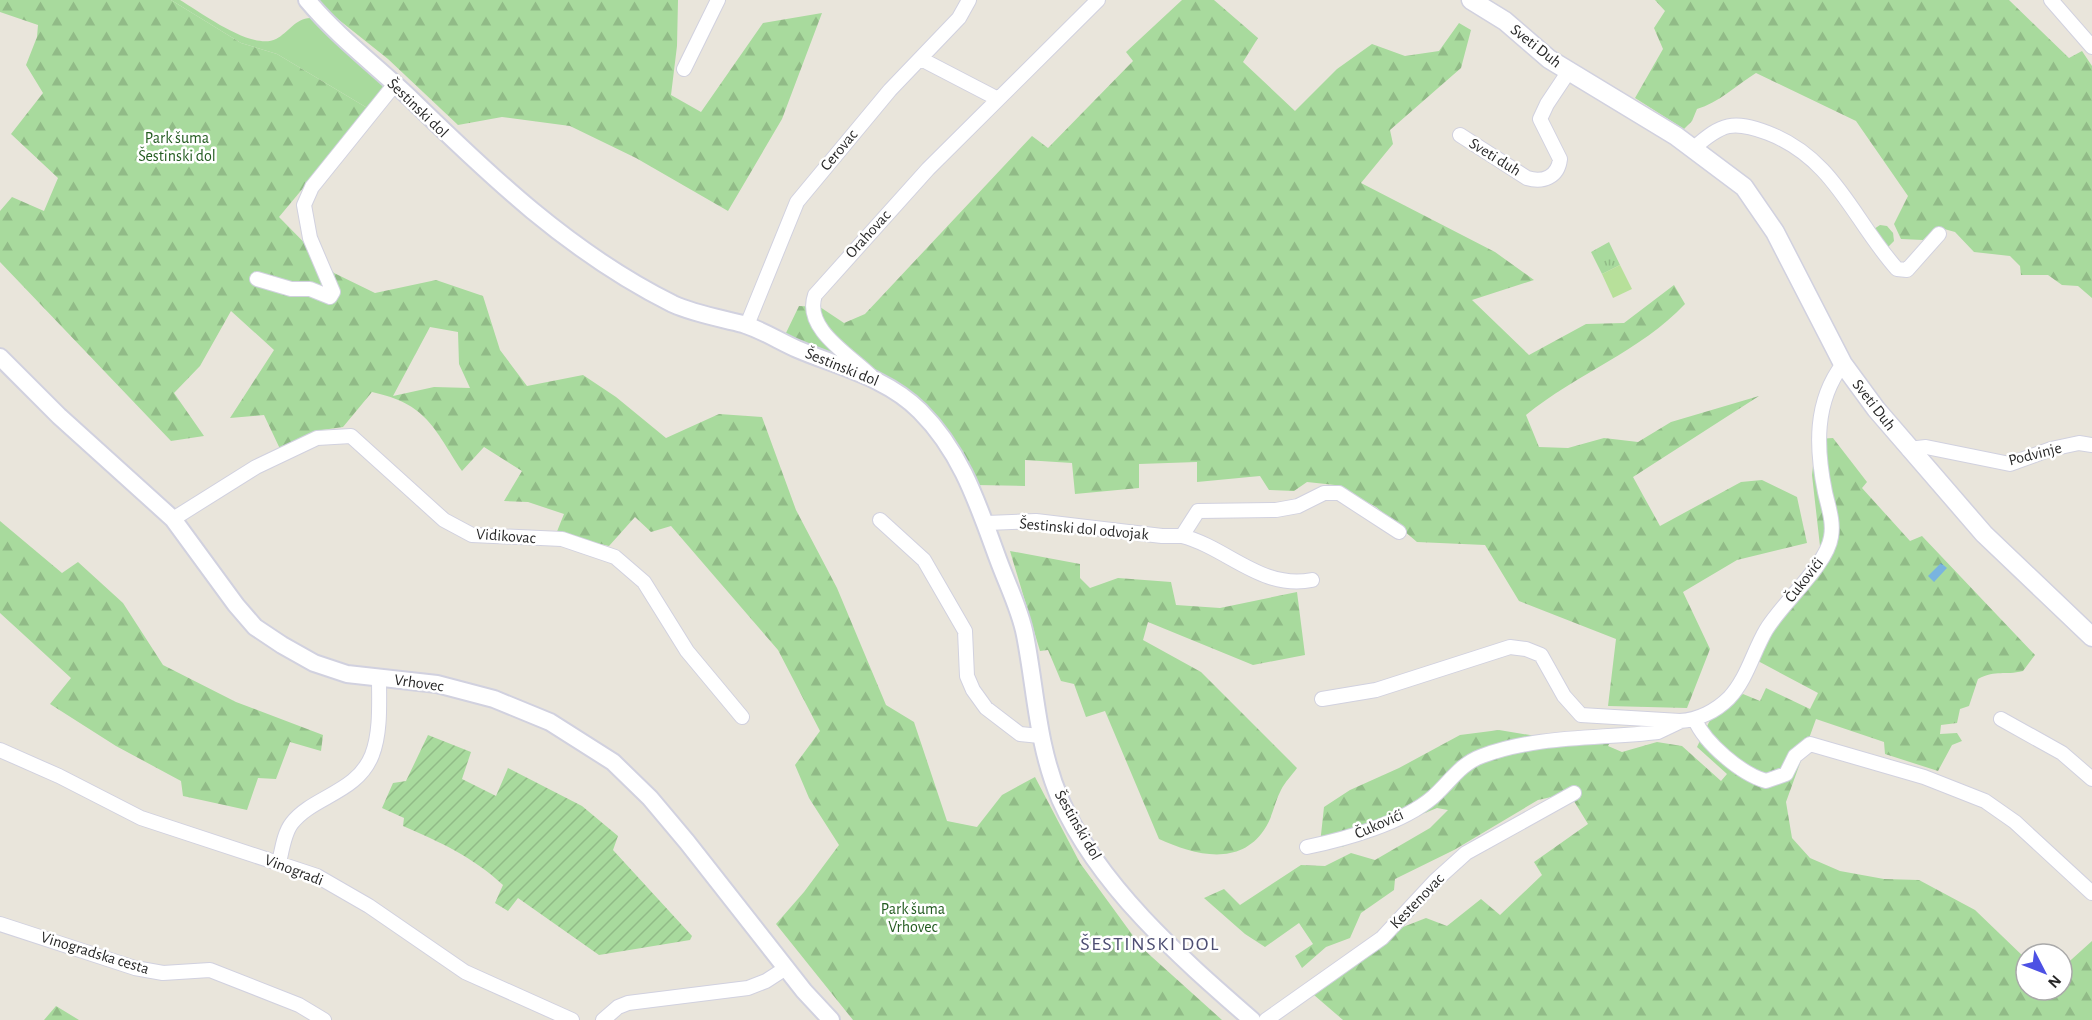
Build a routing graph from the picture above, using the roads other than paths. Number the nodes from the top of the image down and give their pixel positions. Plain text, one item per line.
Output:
1 (307, 0) edge
2 (718, 0) edge
3 (969, 0) edge
4 (1098, 0) edge
5 (1471, 0) edge
6 (2051, 0) edge
7 (2092, 47) edge
8 (921, 59) junction
9 (684, 69) dead end
10 (1569, 71) junction
11 (395, 84) junction
12 (998, 99) junction
13 (1460, 135) dead end
14 (1694, 148) junction
15 (1939, 234) dead end
16 (256, 279) dead end
17 (747, 325) junction
18 (0, 357) edge
19 (1843, 364) junction
20 (872, 377) junction
21 (2092, 444) edge
22 (1908, 449) junction
23 (173, 519) junction
24 (880, 520) dead end
25 (987, 523) junction
26 (1399, 532) dead end
27 (1182, 536) junction
28 (1311, 580) dead end
29 (2092, 637) edge
30 (379, 677) junction
31 (1322, 699) dead end
32 (742, 717) dead end
33 (2001, 719) dead end
34 (1695, 720) junction
35 (1680, 721) junction
36 (1040, 736) junction
37 (0, 750) edge
38 (2092, 779) edge
39 (1574, 793) dead end
40 (1307, 847) dead end
41 (279, 863) junction
42 (2092, 893) edge
43 (0, 924) edge
44 (786, 968) junction
45 (324, 1020) edge
46 (572, 1020) edge
47 (603, 1020) edge
48 (831, 1020) edge
49 (1252, 1020) edge
50 (1266, 1020) edge

1 - 11 street, Šestinski dol
2 - 9 street
3 - 8 street, Cerovac
4 - 12 street, Orahovac
5 - 10 main road, Sveti Duh
6 - 7 street
8 - 12 street
8 - 17 street, Cerovac
10 - 13 street, Sveti duh
10 - 14 main road, Sveti Duh
11 - 16 street
11 - 17 street, Šestinski dol
12 - 20 street, Orahovac
14 - 15 street
14 - 19 main road, Sveti Duh
17 - 20 street, Šestinski dol
18 - 23 street, Vrhovec
19 - 22 main road, Sveti Duh
19 - 34 street, Čukovići
20 - 25 street, Šestinski dol
21 - 22 street, Podvinje
22 - 29 main road, Sveti Duh
23 - 30 street, Vrhovec
23 - 32 street, Vidikovac
24 - 36 street
25 - 27 street, Šestinski dol odvojak
25 - 36 street, Šestinski dol
26 - 27 street
27 - 28 street, Šestinski dol odvojak
30 - 41 street
30 - 44 street, Vrhovec
31 - 35 street, Čukovići
33 - 38 street
34 - 35 street, Čukovići
34 - 42 street
35 - 40 street, Čukovići
36 - 49 street, Šestinski dol
37 - 41 street, Vinogradi
39 - 50 street, Kestenovac
41 - 46 street, Vinogradi
43 - 45 street, Vinogradska cesta
44 - 47 street
44 - 48 street, Vrhovec

